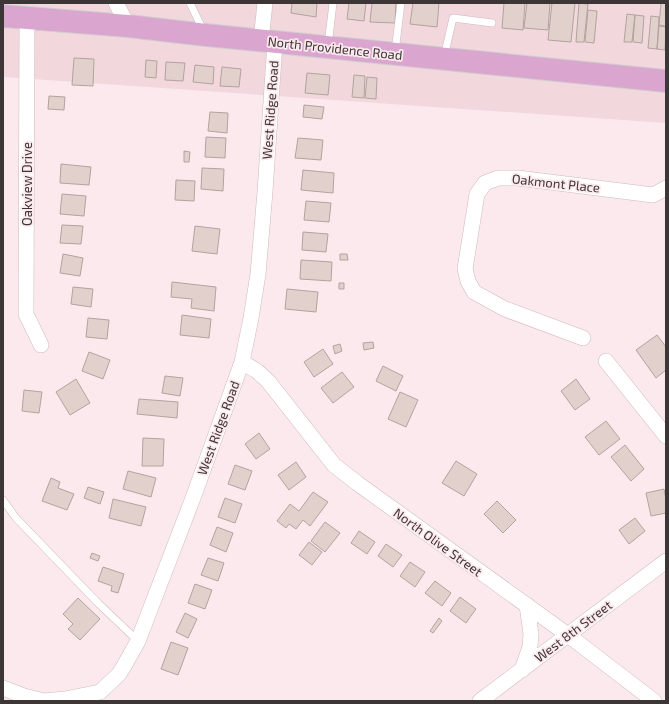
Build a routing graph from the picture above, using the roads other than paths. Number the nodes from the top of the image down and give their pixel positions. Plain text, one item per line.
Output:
1 (116, 3) edge
2 (190, 3) edge
3 (265, 3) edge
4 (333, 3) edge
5 (401, 3) edge
6 (3, 16) edge
7 (28, 19) junction
8 (492, 23) dead end
9 (128, 26) junction
10 (206, 36) junction
11 (268, 42) junction
12 (327, 47) junction
13 (395, 54) junction
14 (444, 59) junction
15 (666, 81) edge
16 (666, 188) edge
17 (583, 338) dead end
18 (41, 345) dead end
19 (606, 361) dead end
20 (242, 362) junction
21 (666, 436) edge
22 (3, 500) edge
23 (666, 561) edge
24 (527, 605) junction
25 (568, 635) junction
26 (138, 641) junction
27 (522, 670) junction
28 (3, 688) edge
29 (98, 697) edge
30 (480, 701) edge
31 (654, 701) edge

1 - 9 street
2 - 10 lane
3 - 11 street, West Ridge Road
4 - 12 lane
5 - 13 lane
6 - 7 main road, North Providence Road
7 - 9 main road, North Providence Road
7 - 18 street, Oakview Drive
8 - 14 lane
9 - 10 main road, North Providence Road
10 - 11 main road, North Providence Road
11 - 12 main road, North Providence Road
11 - 20 street, West Ridge Road
12 - 13 main road, North Providence Road
13 - 14 main road, North Providence Road
14 - 15 main road, North Providence Road
16 - 17 street, Oakmont Place
19 - 21 street
20 - 24 street, North Olive Street
20 - 26 street, West Ridge Road
22 - 26 lane
23 - 25 street, West 8th Street
24 - 25 street, North Olive Street
24 - 27 street
25 - 27 street, West 8th Street
25 - 31 street, North Olive Street
26 - 29 street, West Ridge Road
27 - 30 street, West 8th Street
28 - 29 street, West Ridge Road

